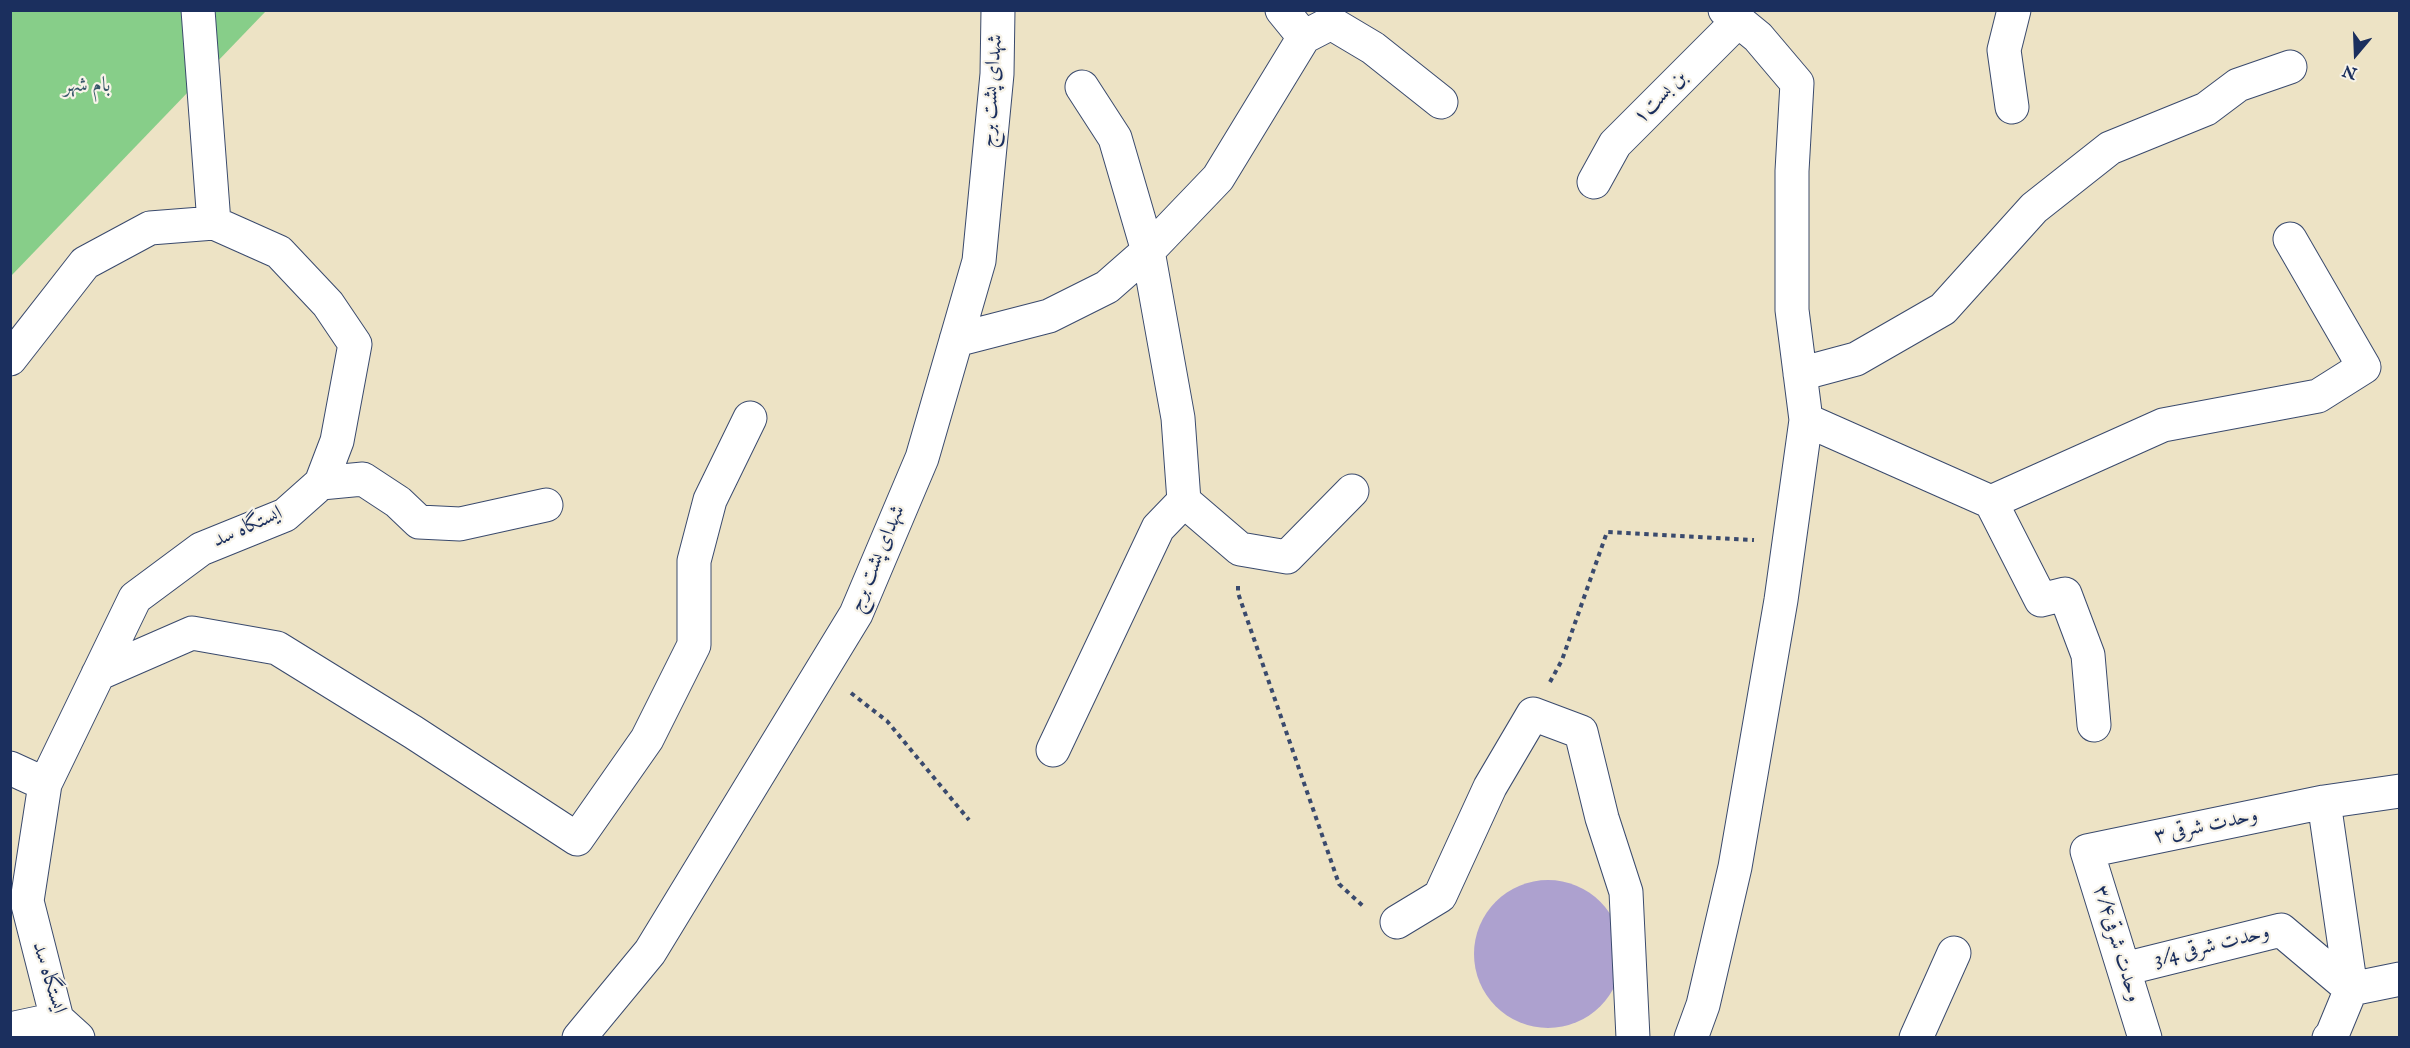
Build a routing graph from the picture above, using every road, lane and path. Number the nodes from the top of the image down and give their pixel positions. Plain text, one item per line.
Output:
1 (198, 10) edge
2 (998, 10) edge
3 (1282, 10) edge
4 (2014, 10) edge
5 (1732, 16) edge
6 (1304, 36) junction
7 (2290, 67) dead end
8 (1082, 87) dead end
9 (1441, 102) dead end
10 (2012, 107) dead end
11 (1594, 182) dead end
12 (214, 224) junction
13 (2290, 239) dead end
14 (1148, 251) junction
15 (956, 340) junction
16 (10, 359) edge
17 (1800, 374) junction
18 (750, 418) dead end
19 (1806, 420) junction
20 (321, 483) junction
21 (1352, 491) dead end
22 (1184, 501) junction
23 (1991, 502) junction
24 (546, 505) dead end
25 (1789, 542) junction
26 (1240, 549) junction
27 (822, 671) junction
28 (98, 674) junction
29 (1533, 714) junction
30 (2094, 725) dead end
31 (1053, 750) dead end
32 (10, 768) edge
33 (45, 784) junction
34 (2400, 791) edge
35 (2324, 802) junction
36 (969, 820) dead end
37 (2087, 851) joint
38 (1397, 922) joint
39 (1954, 953) dead end
40 (2124, 969) junction
41 (2400, 979) edge
42 (2343, 1020) edge
43 (67, 1028) edge
44 (10, 1029) edge
45 (579, 1038) edge
46 (1633, 1038) edge
47 (1691, 1038) edge
48 (1916, 1038) edge
49 (2145, 1038) edge

1 - 12 street
2 - 15 street, شهدای پشت برج
3 - 6 street
4 - 10 street
5 - 11 street, بن بست۱
5 - 17 street
6 - 9 street
6 - 14 street
7 - 17 street
8 - 14 street
12 - 16 street, ایستگاه سد
12 - 20 street, ایستگاه سد
13 - 23 street
14 - 15 street
14 - 22 street
15 - 27 street, شهدای پشت برج
17 - 19 street
18 - 28 street
19 - 23 street
19 - 25 street
20 - 24 street
20 - 28 street, ایستگاه سد
21 - 26 street
22 - 26 street
22 - 31 street
23 - 30 street
25 - 29 path
25 - 47 street
26 - 38 path
27 - 36 path
27 - 45 street, شهدای پشت برج
28 - 33 street, ایستگاه سد
29 - 38 street
29 - 46 street
32 - 33 street
33 - 43 street, ایستگاه سد
34 - 35 street, وحدت شرقی ۳
35 - 37 street, وحدت شرقی ۳
35 - 42 street
37 - 40 street, وحدت شرقی۳/۴
39 - 48 street
40 - 42 street, وحدت شرقی 3/4
40 - 49 street, وحدت شرقی۳/۴
41 - 42 street
43 - 44 street

